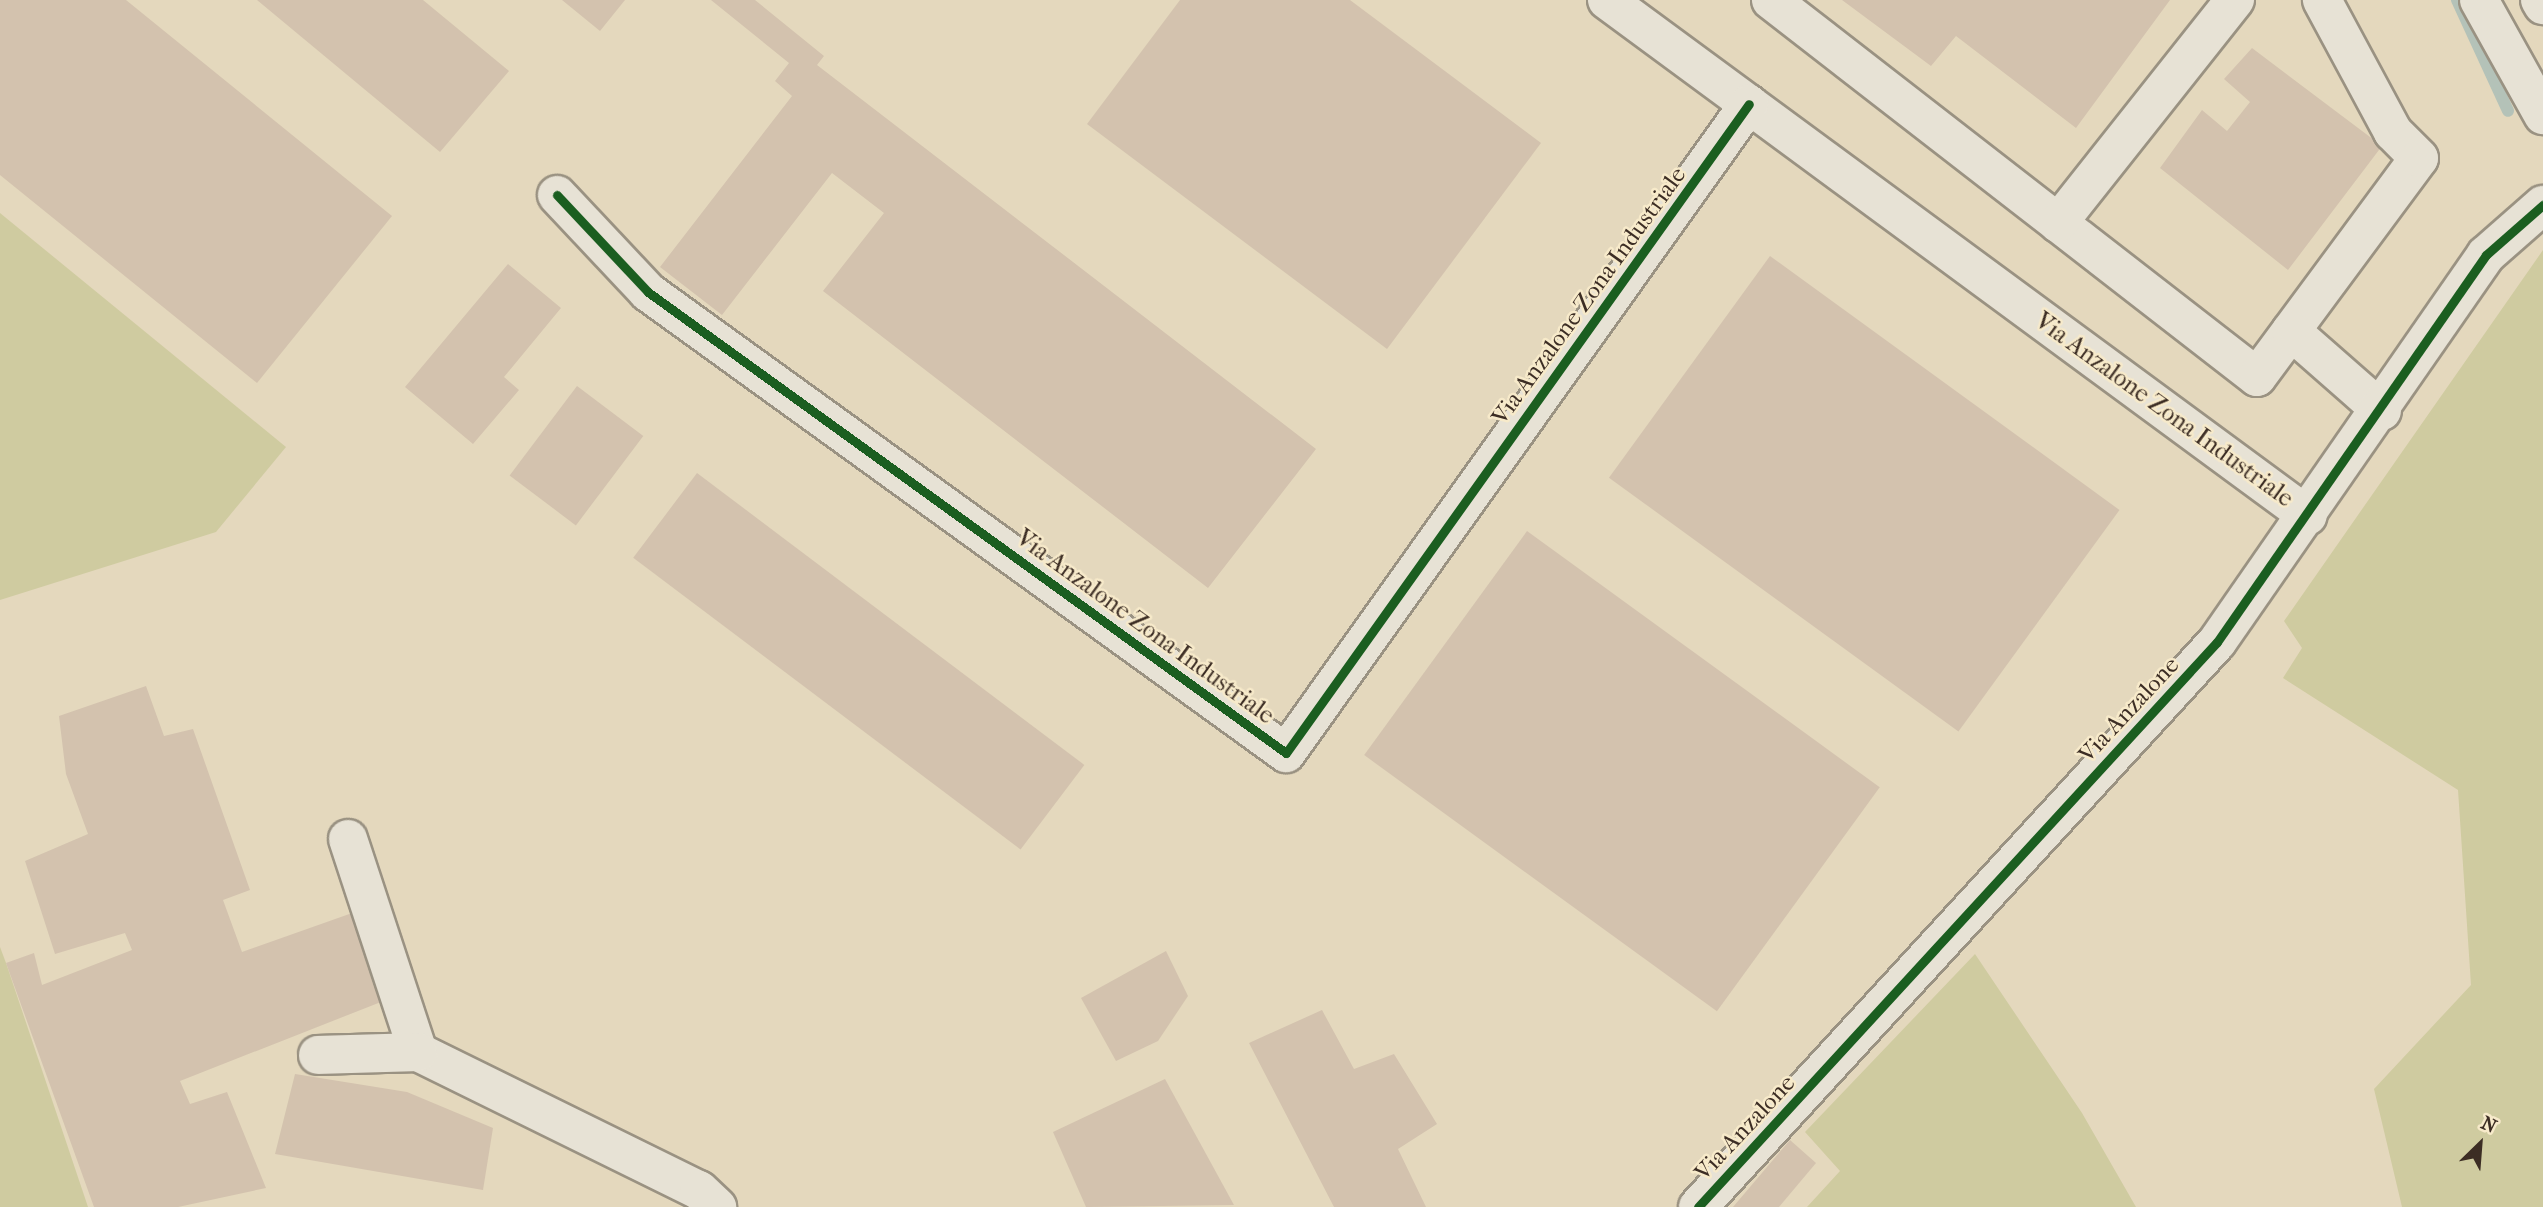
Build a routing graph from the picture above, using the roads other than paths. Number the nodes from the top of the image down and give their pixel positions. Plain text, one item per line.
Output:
1 (1607, 0) edge
2 (1772, 0) edge
3 (2235, 0) edge
4 (2322, 0) edge
5 (2479, 0) edge
6 (2540, 0) edge
7 (2543, 5) edge
8 (1749, 104) junction
9 (2543, 115) edge
10 (557, 195) dead end
11 (2543, 205) edge
12 (2058, 223) junction
13 (2291, 331) junction
14 (2382, 411) junction
15 (2308, 516) junction
16 (348, 839) dead end
17 (418, 1052) junction
18 (318, 1055) dead end
19 (717, 1207) edge
20 (1698, 1207) edge

1 - 8 street, Via Anzalone Zona Industriale
2 - 12 street
3 - 12 street
4 - 13 street
5 - 9 street
6 - 7 street
8 - 10 street, Via Anzalone Zona Industriale
8 - 15 street, Via Anzalone Zona Industriale
11 - 14 street, Via Anzalone
12 - 13 street
13 - 14 street
14 - 15 street, Via Anzalone
15 - 20 street, Via Anzalone
16 - 17 street
17 - 18 street
17 - 19 street

